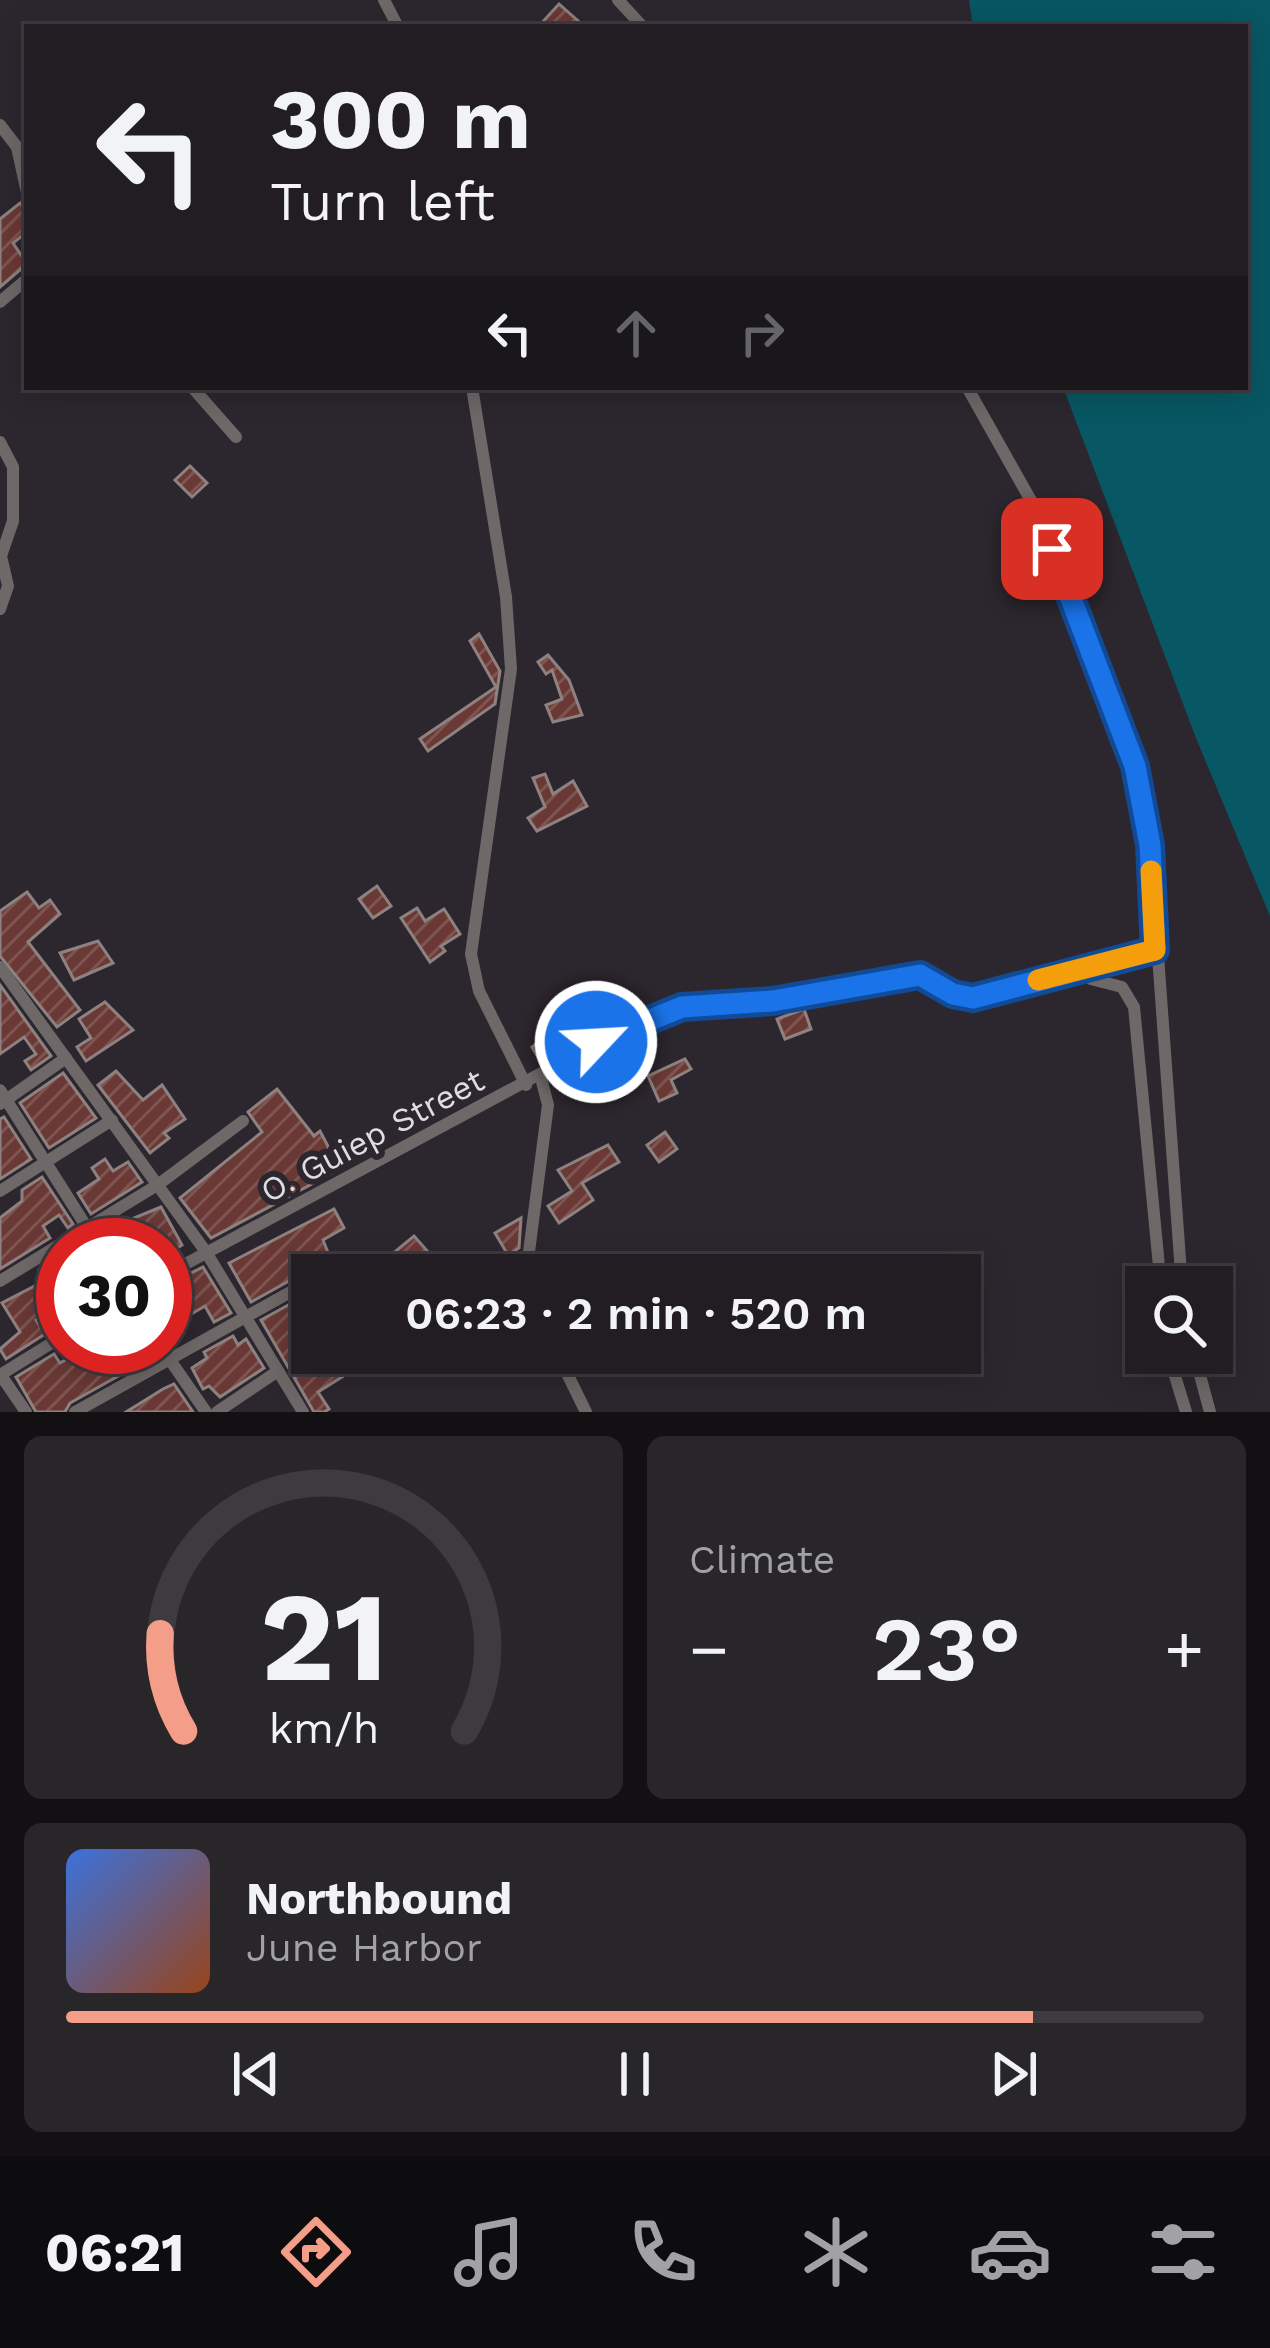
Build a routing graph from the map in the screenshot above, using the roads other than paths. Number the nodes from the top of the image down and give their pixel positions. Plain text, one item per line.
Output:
1 (618, 0) edge
2 (641, 24) edge
3 (0, 125) edge
4 (24, 181) edge
5 (24, 282) edge
6 (0, 302) edge
7 (195, 390) edge
8 (472, 390) edge
9 (970, 390) edge
10 (236, 437) dead end
11 (0, 442) edge
12 (0, 609) edge
13 (1155, 950) junction
14 (0, 967) edge
15 (1077, 968) junction
16 (66, 1058) junction
17 (541, 1074) junction
18 (526, 1084) junction
19 (2, 1098) edge
20 (112, 1120) junction
21 (243, 1121) dead end
22 (47, 1162) junction
23 (159, 1184) junction
24 (0, 1191) edge
25 (81, 1218) edge
26 (102, 1218) edge
27 (206, 1252) junction
28 (529, 1254) edge
29 (36, 1259) edge
30 (192, 1260) edge
31 (1158, 1266) edge
32 (1180, 1266) edge
33 (0, 1282) edge
34 (291, 1292) edge
35 (247, 1318) junction
36 (192, 1341) edge
37 (36, 1353) edge
38 (278, 1371) junction
39 (133, 1374) edge
40 (180, 1374) edge
41 (567, 1374) edge
42 (1174, 1374) edge
43 (1200, 1374) edge
44 (0, 1375) edge
45 (26, 1412) edge
46 (75, 1412) edge
47 (206, 1412) edge
48 (217, 1412) edge
49 (303, 1412) edge
50 (586, 1412) edge
51 (1186, 1412) edge
52 (1210, 1412) edge

1 - 2 street
3 - 4 street
5 - 6 street
7 - 10 street
8 - 18 street
9 - 13 street
11 - 12 street
13 - 15 street, O. Guiep Street
13 - 32 street
14 - 16 street
15 - 17 street, O. Guiep Street
15 - 31 street
16 - 19 street
16 - 20 street
17 - 18 street, O. Guiep Street
17 - 28 street
18 - 27 street, O. Guiep Street
19 - 22 street
20 - 22 street
20 - 23 street
21 - 23 street
22 - 24 street
22 - 25 street
23 - 26 street
23 - 27 street
27 - 30 street, O. Guiep Street
27 - 35 street
29 - 33 street
34 - 35 street
35 - 36 street
35 - 38 street
37 - 44 street
38 - 48 street
38 - 49 street
39 - 46 street
40 - 47 street
41 - 50 street
42 - 51 street
43 - 52 street
44 - 45 street

